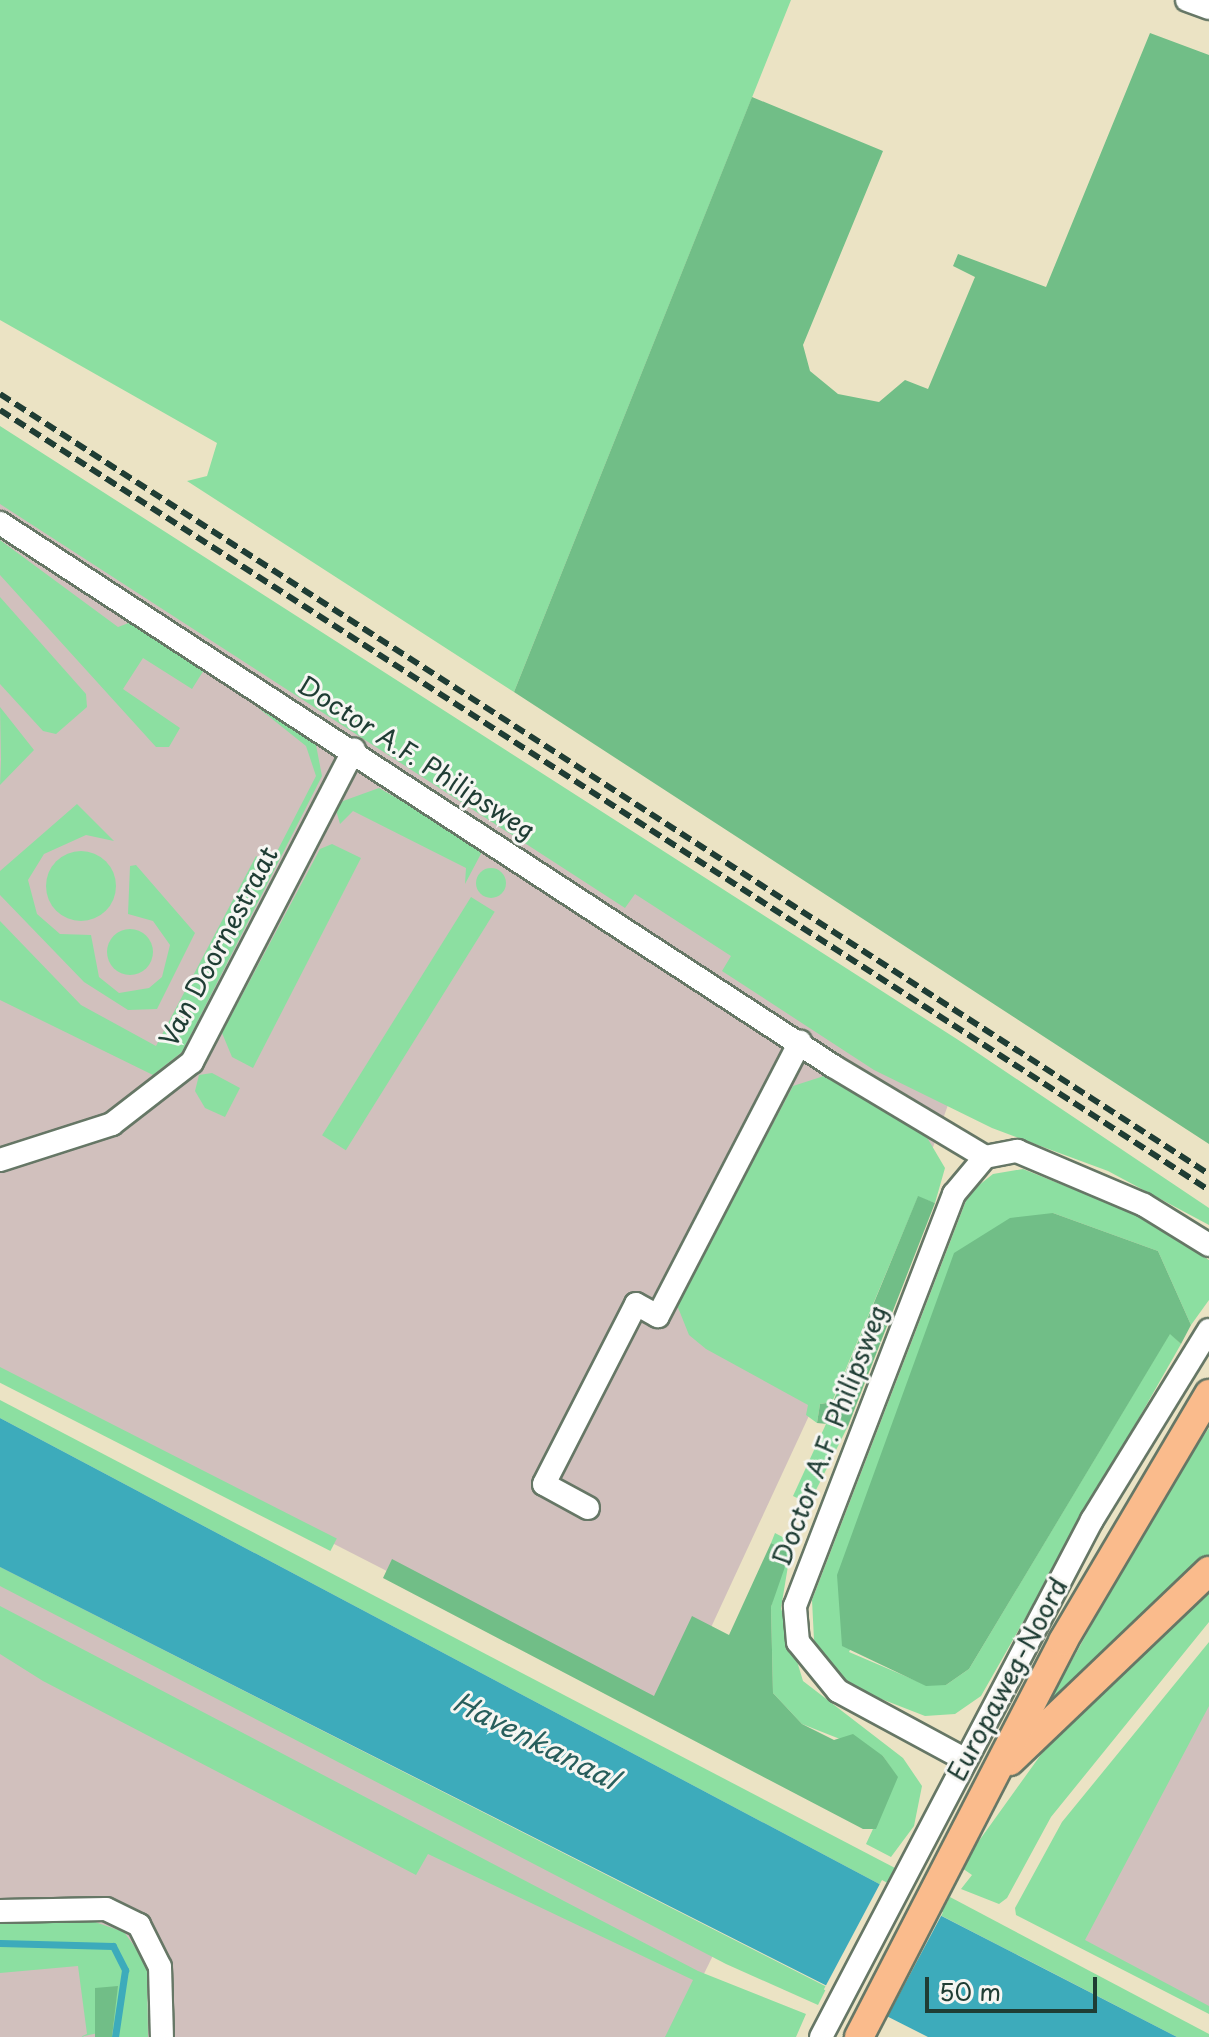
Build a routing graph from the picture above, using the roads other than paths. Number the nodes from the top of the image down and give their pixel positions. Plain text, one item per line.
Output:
1 (1187, 0) edge
2 (1209, 8) edge
3 (0, 523) edge
4 (354, 749) junction
5 (800, 1042) junction
6 (985, 1157) junction
7 (0, 1160) edge
8 (1209, 1245) edge
9 (1206, 1334) edge
10 (1209, 1394) edge
11 (588, 1508) dead end
12 (1209, 1571) edge
13 (964, 1759) junction
14 (995, 1775) junction
15 (0, 1911) edge
16 (162, 2037) edge
17 (821, 2037) edge
18 (859, 2037) edge

1 - 2 street
3 - 4 street, Doctor A.F. Philipsweg
4 - 5 street, Doctor A.F. Philipsweg
4 - 7 street, Van Doornestraat
5 - 6 street, Doctor A.F. Philipsweg
5 - 11 street
6 - 8 street
6 - 13 street, Doctor A.F. Philipsweg
9 - 13 street, Europaweg-Noord
10 - 14 main road, Europaweg-Noord
12 - 14 main road
13 - 17 street, Europaweg-Noord
14 - 18 main road, Europaweg-Noord
15 - 16 street

